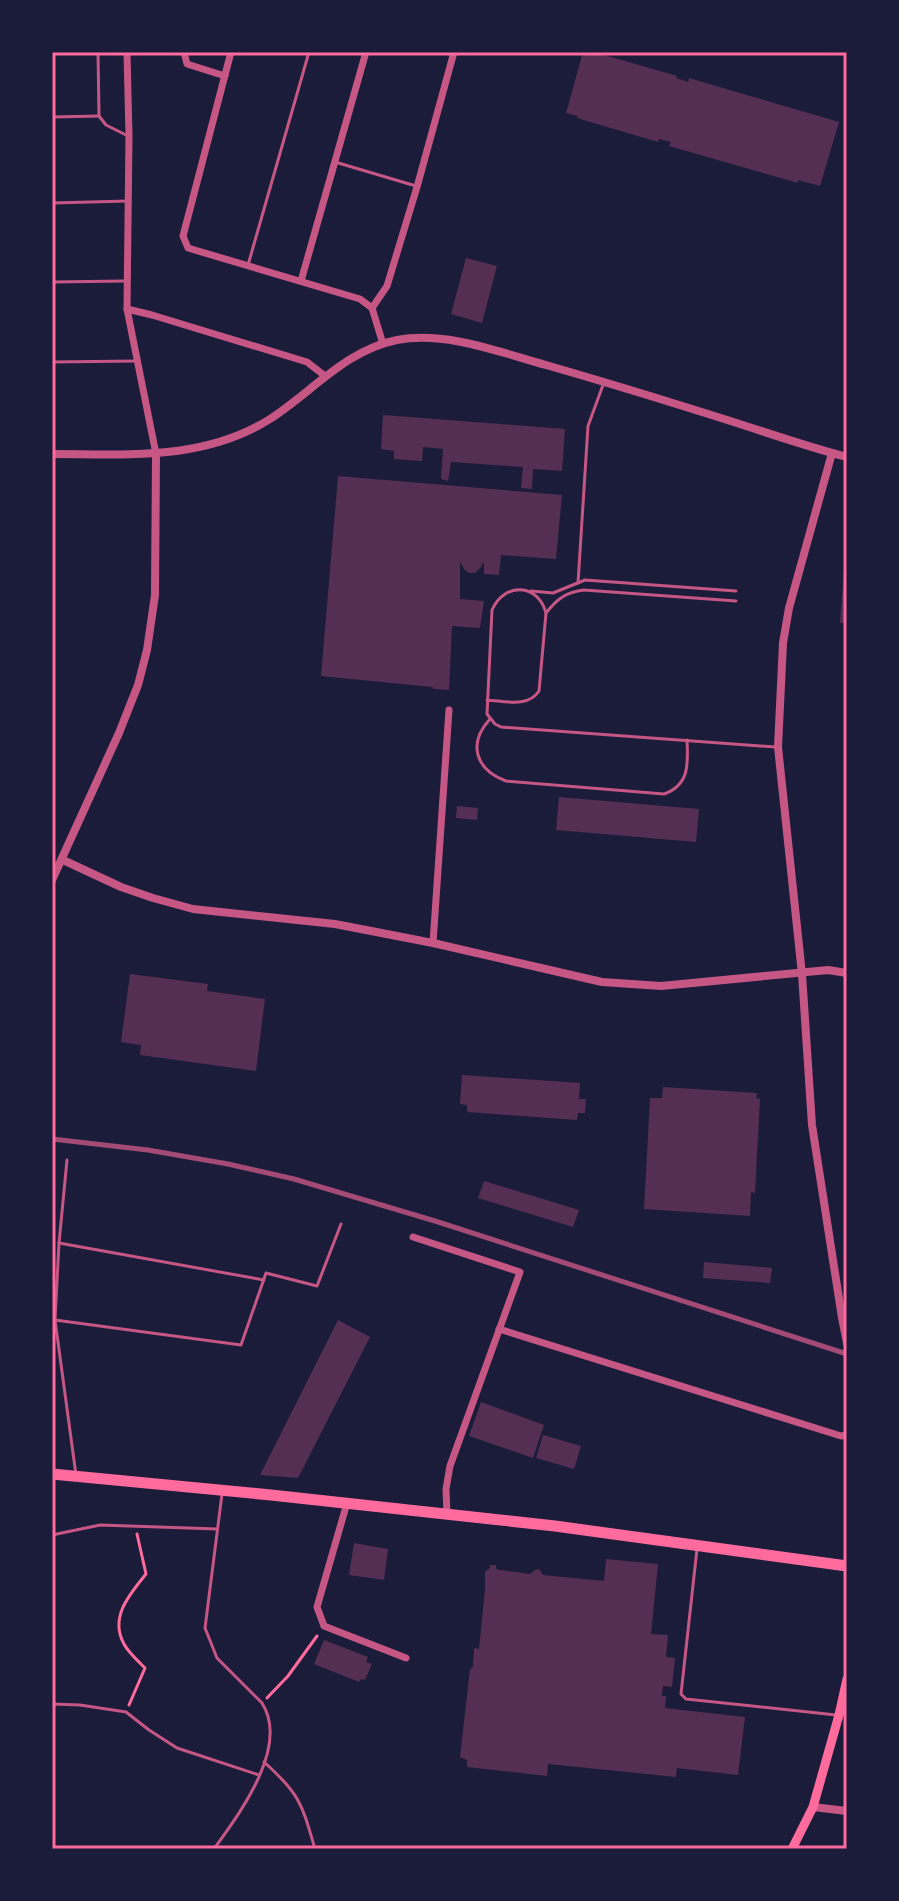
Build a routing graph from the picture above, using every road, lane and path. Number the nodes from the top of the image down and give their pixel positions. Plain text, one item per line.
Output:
1 (98, 52) edge
2 (127, 52) edge
3 (184, 52) edge
4 (231, 52) edge
5 (309, 52) edge
6 (366, 52) edge
7 (454, 52) edge
8 (225, 76) junction
9 (99, 116) junction
10 (52, 117) edge
11 (129, 136) junction
12 (335, 162) junction
13 (417, 187) junction
14 (128, 201) junction
15 (52, 203) edge
16 (248, 265) junction
17 (127, 281) junction
18 (301, 281) junction
19 (52, 282) edge
20 (372, 308) junction
21 (127, 309) junction
22 (383, 344) junction
23 (137, 361) junction
24 (52, 362) edge
25 (325, 376) junction
26 (604, 382) junction
27 (832, 453) junction
28 (52, 454) edge
29 (156, 454) junction
30 (847, 457) edge
31 (578, 583) junction
32 (524, 590) junction
33 (736, 591) dead end
34 (736, 601) dead end
35 (546, 613) junction
36 (487, 700) junction
37 (449, 710) dead end
38 (490, 719) junction
39 (687, 740) junction
40 (778, 747) junction
41 (52, 853) edge
42 (63, 860) junction
43 (52, 880) edge
44 (433, 943) junction
45 (847, 973) edge
46 (802, 974) junction
47 (67, 1160) dead end
48 (341, 1224) dead end
49 (413, 1237) dead end
50 (59, 1243) junction
51 (265, 1280) junction
52 (55, 1320) junction
53 (499, 1329) junction
54 (847, 1343) edge
55 (847, 1435) edge
56 (52, 1474) edge
57 (76, 1477) junction
58 (223, 1490) junction
59 (347, 1503) junction
60 (447, 1514) junction
61 (135, 1527) junction
62 (217, 1529) junction
63 (52, 1535) edge
64 (697, 1545) junction
65 (847, 1566) edge
66 (324, 1626) junction
67 (406, 1658) dead end
68 (847, 1679) edge
69 (262, 1703) junction
70 (52, 1704) edge
71 (126, 1712) junction
72 (839, 1715) junction
73 (264, 1762) junction
74 (259, 1775) junction
75 (813, 1807) junction
76 (847, 1811) edge
77 (214, 1849) edge
78 (315, 1849) edge
79 (792, 1849) edge

1 - 9 lane
2 - 11 street
3 - 8 street
4 - 8 street
5 - 16 lane
6 - 12 street
7 - 13 street
8 - 16 street
9 - 10 lane
9 - 11 lane
11 - 14 street
12 - 13 lane
12 - 18 street
13 - 20 street
14 - 15 lane
14 - 17 street
16 - 18 street
17 - 19 lane
17 - 21 street
18 - 20 street
20 - 22 street
21 - 23 street
21 - 25 street
22 - 25 street
22 - 26 street
23 - 24 lane
23 - 29 street
25 - 29 street
26 - 27 street
26 - 31 lane
27 - 30 street
27 - 40 street
28 - 29 street
29 - 42 street
31 - 32 lane
31 - 33 lane
32 - 35 lane
32 - 36 lane
34 - 35 lane
35 - 36 lane
36 - 38 lane
37 - 44 street
38 - 39 lane
38 - 39 lane
39 - 40 lane
40 - 46 street
41 - 42 street
42 - 43 street
42 - 44 street
44 - 46 street
45 - 46 street
46 - 54 street
47 - 50 lane
48 - 51 lane
49 - 53 street
50 - 51 lane
50 - 52 lane
51 - 52 lane
52 - 57 lane
53 - 55 street
53 - 60 street
56 - 57 highway
57 - 58 highway
58 - 59 highway
58 - 62 lane
59 - 60 highway
59 - 66 street
60 - 64 highway
61 - 62 lane
61 - 63 lane
61 - 71 path
62 - 69 lane
64 - 65 highway
64 - 72 lane
66 - 67 street
66 - 69 path
68 - 72 main road
69 - 73 lane
70 - 71 lane
71 - 74 lane
72 - 75 main road
73 - 74 lane
73 - 78 lane
74 - 77 lane
75 - 76 street
75 - 79 main road

